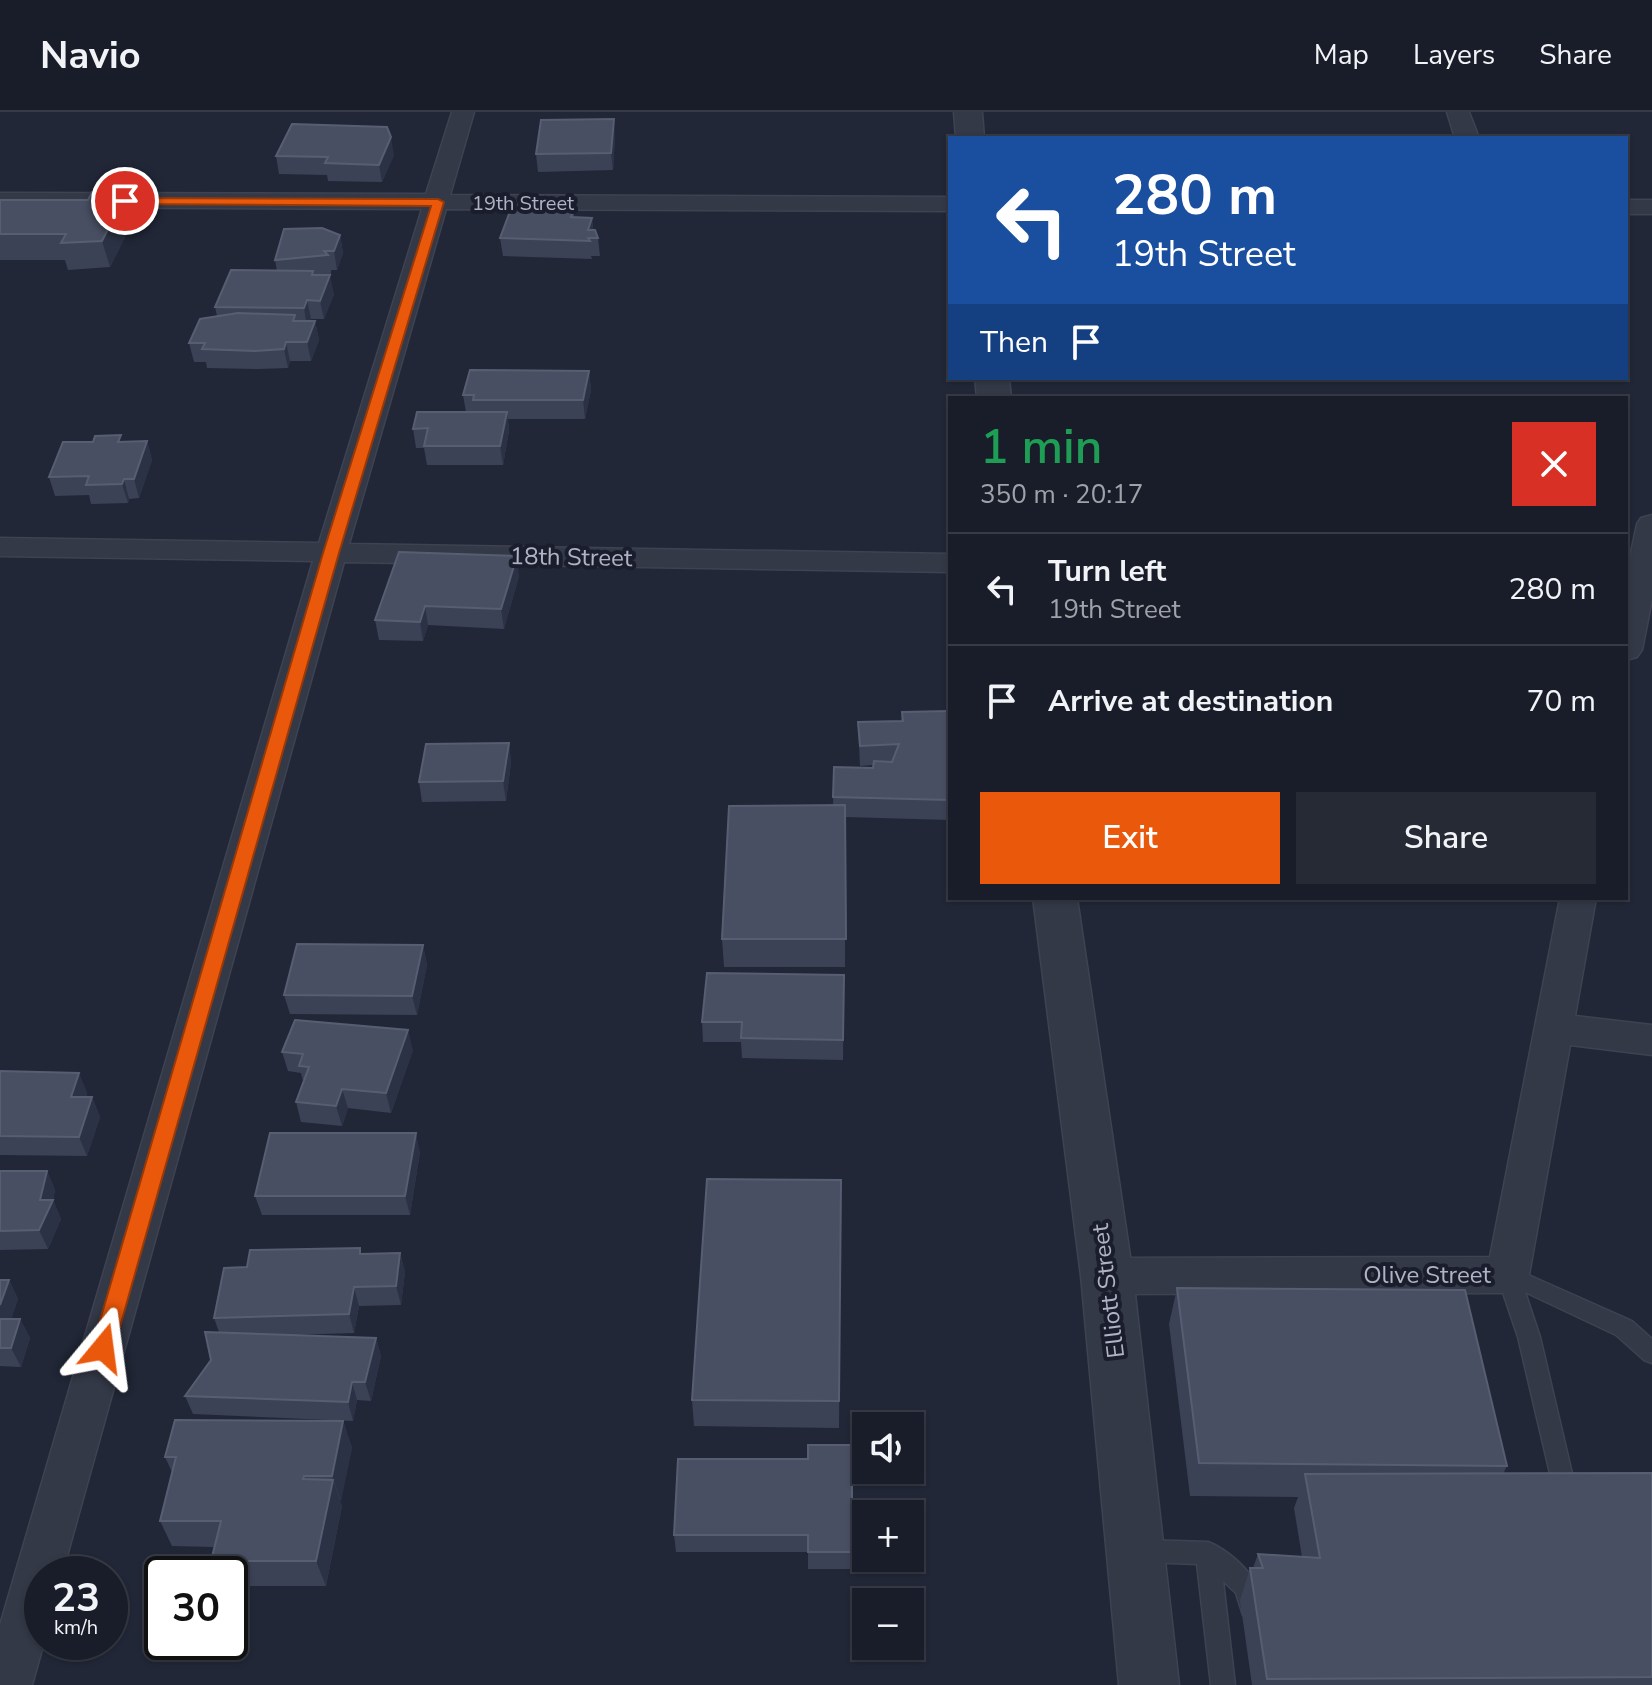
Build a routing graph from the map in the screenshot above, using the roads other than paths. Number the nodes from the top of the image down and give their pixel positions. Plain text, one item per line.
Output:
1 (463, 112) edge
2 (968, 112) edge
3 (1458, 112) edge
4 (970, 136) edge
5 (1466, 136) edge
6 (0, 200) edge
7 (438, 202) junction
8 (948, 204) edge
9 (1628, 207) edge
10 (1652, 207) edge
11 (1652, 524) edge
12 (0, 547) edge
13 (331, 553) junction
14 (948, 563) edge
15 (1640, 576) edge
16 (1628, 639) edge
17 (1055, 900) edge
18 (1578, 900) edge
19 (1553, 1028) junction
20 (1652, 1040) edge
21 (1508, 1275) junction
22 (1107, 1276) junction
23 (1652, 1353) edge
24 (1563, 1482) edge
25 (1135, 1551) junction
26 (1208, 1553) junction
27 (1251, 1609) edge
28 (7, 1685) edge
29 (1149, 1685) edge
30 (1223, 1685) edge

1 - 7 street
2 - 4 street
3 - 5 street
6 - 7 street, 19th Street
7 - 8 street, 19th Street
7 - 13 street
9 - 10 street
11 - 15 street
12 - 13 street, 18th Street
13 - 14 street, 18th Street
13 - 28 street
15 - 16 street
17 - 22 street, Elliott Street
18 - 19 street, Olive Street
19 - 20 street
19 - 21 street, Olive Street
21 - 22 street, Olive Street
21 - 23 lane
21 - 24 lane
22 - 25 street, Elliott Street
25 - 26 lane
25 - 29 street, Elliott Street
26 - 27 lane
26 - 30 lane

